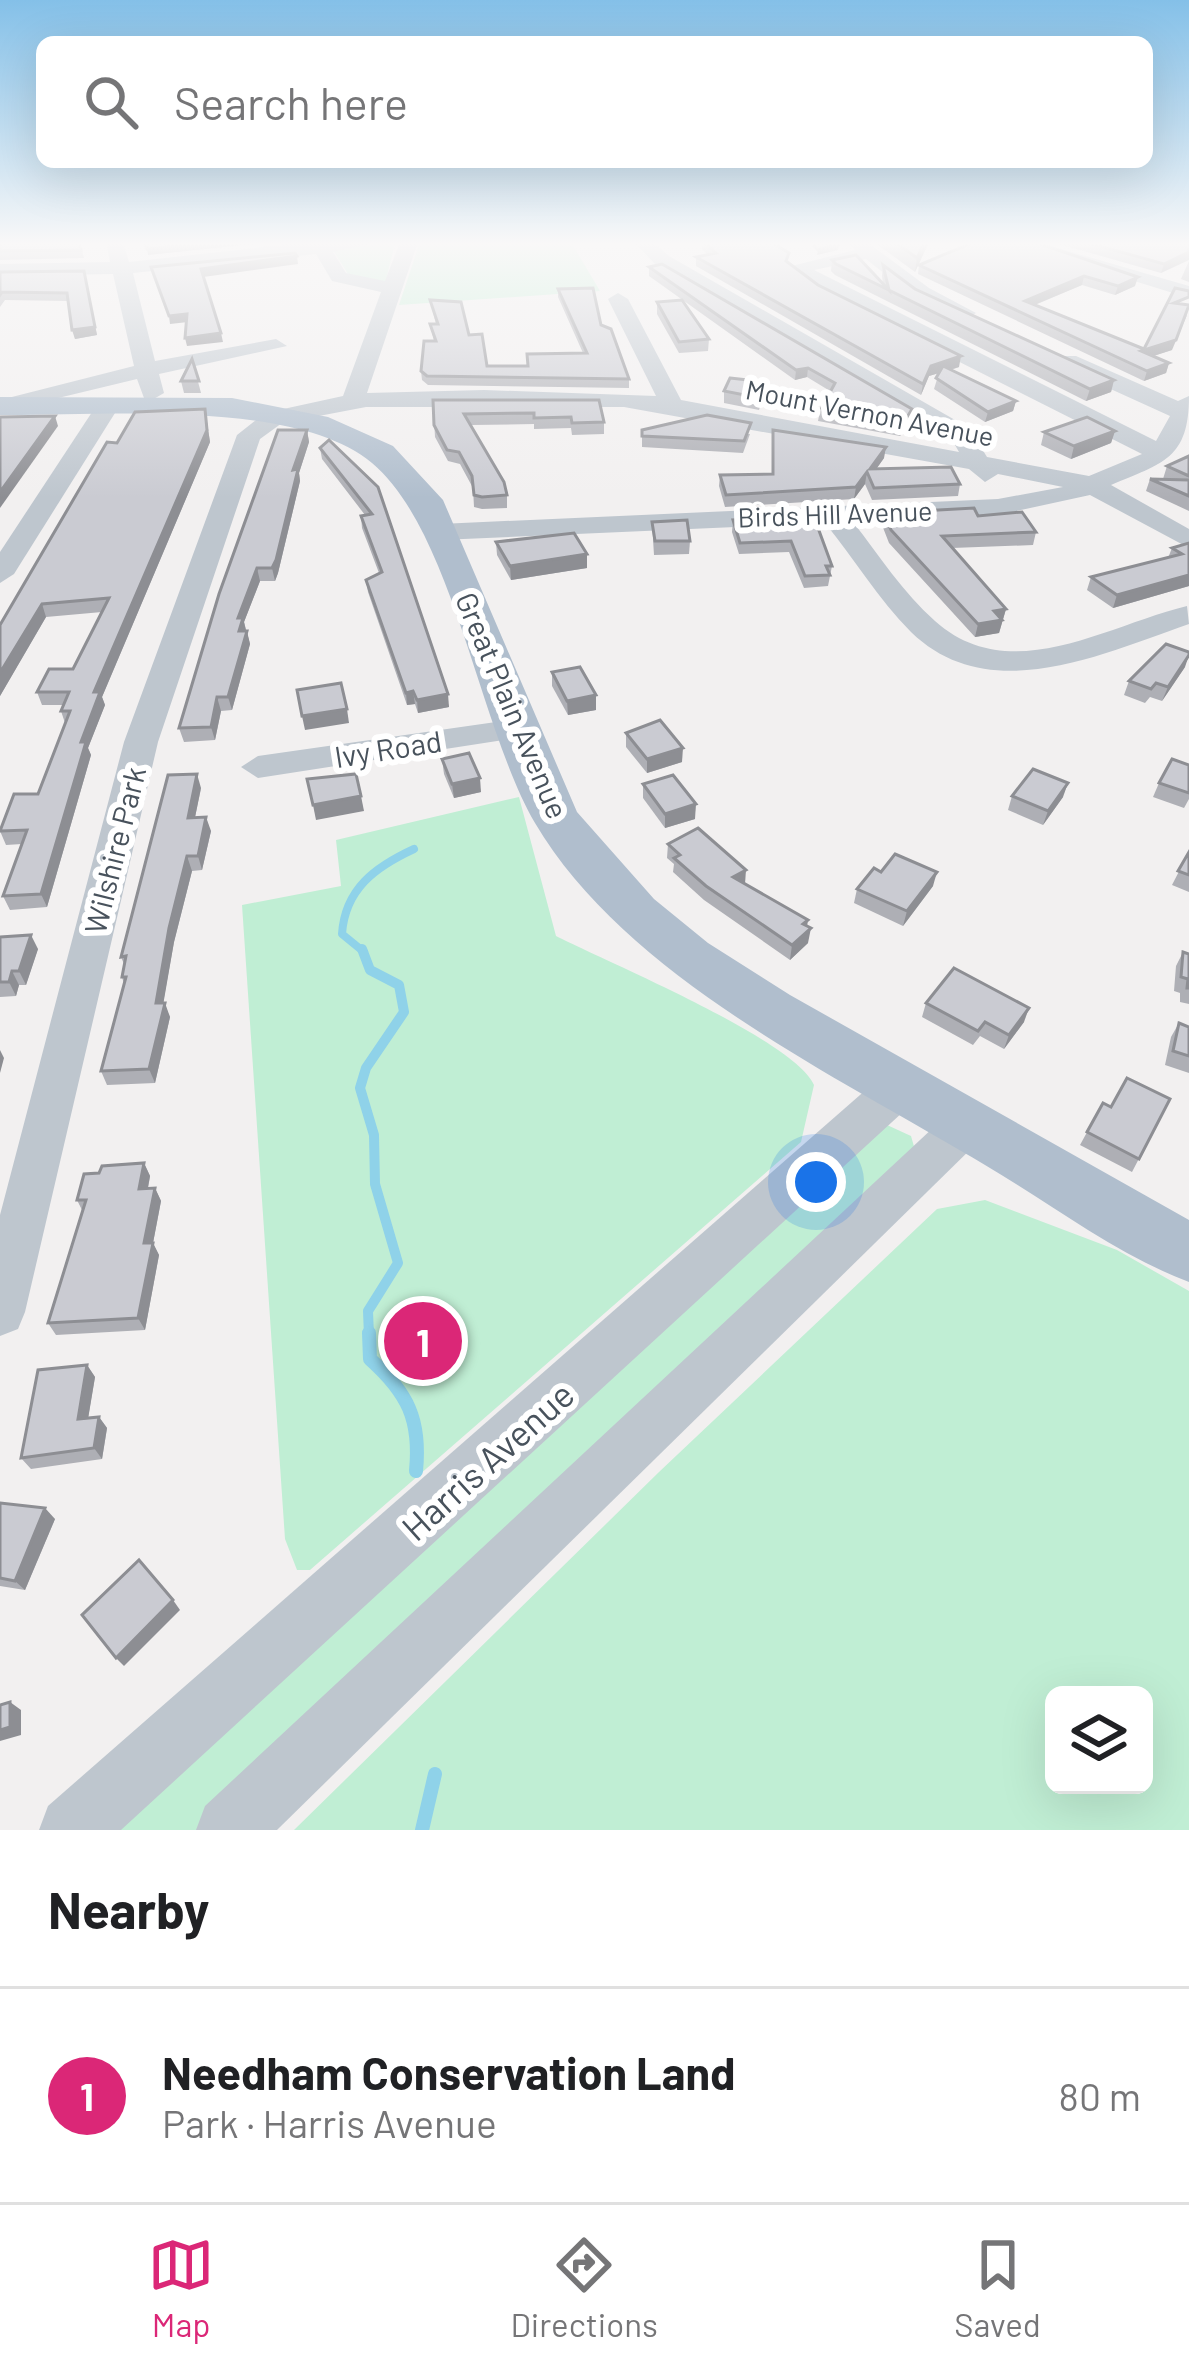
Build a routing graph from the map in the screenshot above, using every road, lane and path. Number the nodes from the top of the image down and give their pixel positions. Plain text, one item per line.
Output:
1 (136, 327) edge
2 (378, 327) edge
3 (632, 327) edge
4 (778, 327) edge
5 (907, 327) edge
6 (276, 346) dead end
7 (1042, 349) edge
8 (150, 388) junction
9 (353, 400) junction
10 (108, 404) junction
11 (672, 405) junction
12 (2, 406) edge
13 (1188, 411) edge
14 (280, 415) junction
15 (1162, 454) junction
16 (981, 463) junction
17 (1090, 484) junction
18 (998, 507) junction
19 (831, 513) junction
20 (440, 532) junction
21 (1189, 540) edge
22 (0, 574) edge
23 (1188, 615) edge
24 (517, 729) junction
25 (258, 767) dead end
26 (900, 1087) junction
27 (965, 1126) junction
28 (1189, 1253) edge
29 (0, 1312) edge
30 (73, 1830) edge
31 (229, 1830) edge

1 - 8 street
2 - 9 street
3 - 11 street
4 - 16 street
5 - 15 street
6 - 8 street
7 - 13 street
8 - 10 main road, Great Plain Avenue
8 - 12 street
8 - 14 main road, Great Plain Avenue
9 - 11 street, Mount Vernon Avenue
9 - 14 street, Mount Vernon Avenue
10 - 12 main road, Great Plain Avenue
10 - 22 street
11 - 16 street, Mount Vernon Avenue
13 - 15 street
14 - 20 main road, Great Plain Avenue
14 - 29 street, Wilshire Park
15 - 17 street, Birds Hill Avenue
16 - 17 street, Mount Vernon Avenue
16 - 18 street
17 - 18 street, Birds Hill Avenue
17 - 21 street
18 - 19 street, Birds Hill Avenue
19 - 20 street, Birds Hill Avenue
19 - 23 street
20 - 24 main road, Great Plain Avenue
24 - 25 street, Ivy Road
24 - 26 main road, Great Plain Avenue
26 - 27 main road, Great Plain Avenue
26 - 30 street, Harris Avenue
27 - 28 main road, Great Plain Avenue
27 - 31 street

